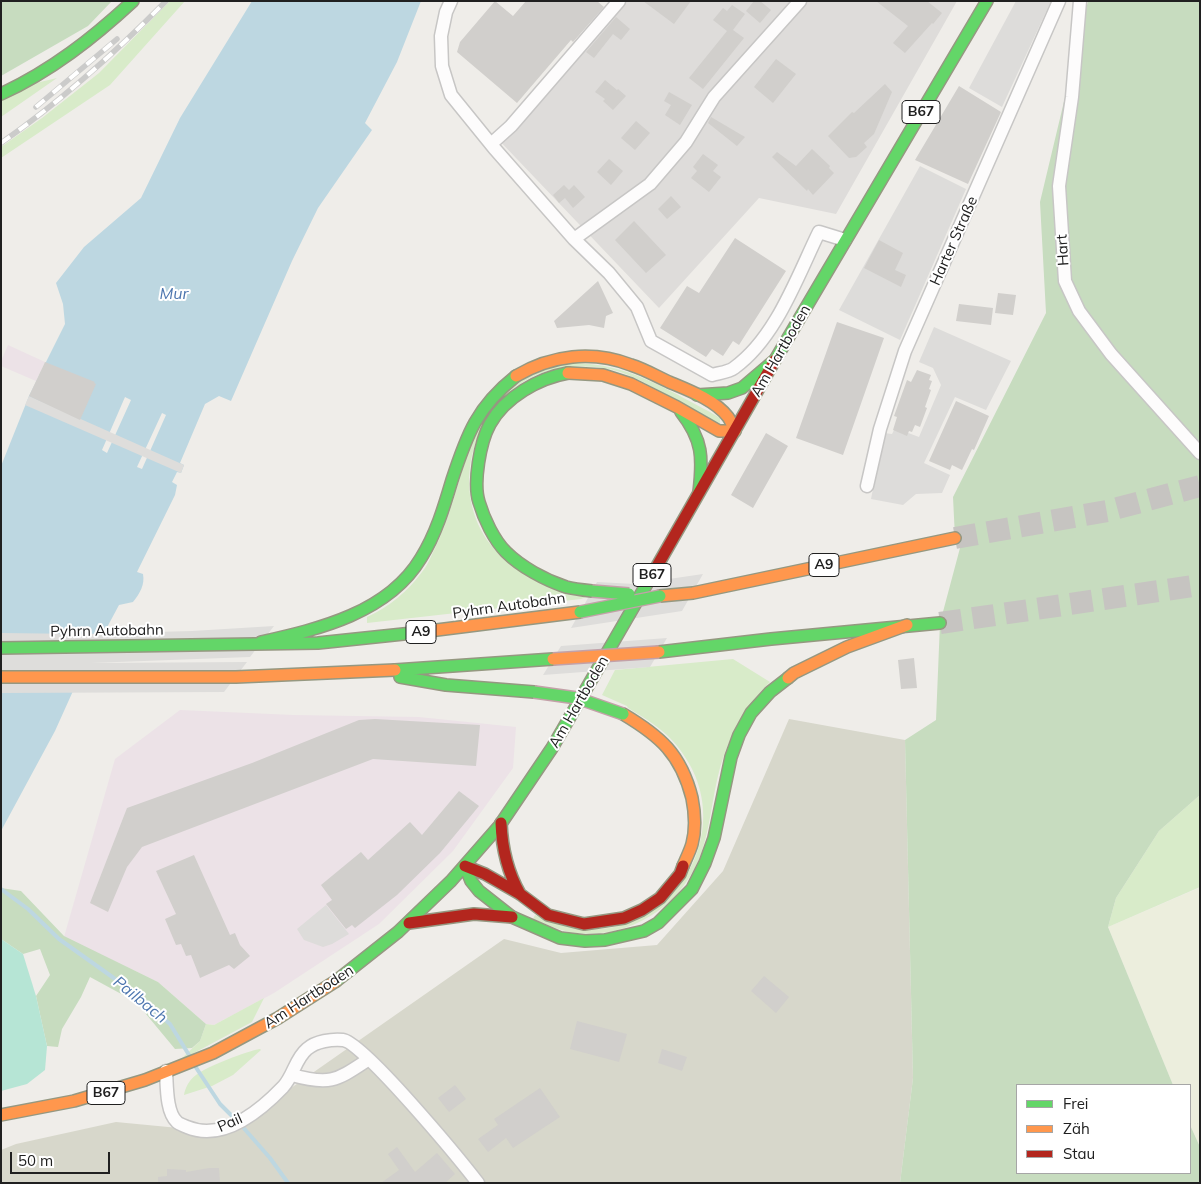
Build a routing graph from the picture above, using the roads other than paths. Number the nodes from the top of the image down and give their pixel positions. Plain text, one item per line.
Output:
1 (132, 1) edge
2 (451, 1) edge
3 (619, 1) edge
4 (800, 1) edge
5 (986, 1) edge
6 (1059, 1) edge
7 (1080, 1) edge
8 (1, 94) edge
9 (491, 144) junction
10 (574, 239) junction
11 (845, 240) junction
12 (776, 359) junction
13 (697, 396) junction
14 (677, 407) junction
15 (735, 431) junction
16 (1200, 453) edge
17 (867, 486) dead end
18 (699, 492) junction
19 (955, 538) tunnel mouth
20 (660, 596) junction
21 (940, 623) tunnel mouth
22 (907, 626) junction
23 (261, 642) junction
24 (1, 648) edge
25 (367, 672) junction
26 (1, 677) edge
27 (501, 823) junction
28 (465, 866) junction
29 (520, 894) junction
30 (512, 917) junction
31 (409, 923) junction
32 (369, 1059) junction
33 (166, 1071) junction
34 (292, 1075) junction
35 (1, 1115) edge
36 (478, 1183) edge

1 - 8 main road
2 - 9 street, Am Hartboden
3 - 9 street
4 - 10 street
5 - 11 main road, Am Hartboden / B67
6 - 17 street, Harter Straße
7 - 16 street, Hart
9 - 10 street, Am Hartboden
10 - 11 street, Am Hartboden
11 - 12 main road, Am Hartboden / B67
12 - 13 main road
12 - 15 main road, Am Hartboden / B67
13 - 15 main road
13 - 23 main road
14 - 15 main road
14 - 18 main road
14 - 20 main road, bridge
15 - 18 main road, Am Hartboden / B67
18 - 27 main road, Am Hartboden / B67
19 - 20 main road, Pyhrn Autobahn / A9
20 - 23 main road, Pyhrn Autobahn / A9, bridge
21 - 22 main road, A9
22 - 25 main road, A9, bridge
22 - 30 main road
23 - 24 main road, Pyhrn Autobahn / A9
25 - 26 main road, A9
25 - 29 main road, bridge
27 - 28 main road, Am Hartboden / B67
27 - 29 main road
28 - 29 main road
28 - 30 main road
28 - 31 main road, Am Hartboden / B67
30 - 31 main road
31 - 33 main road, Am Hartboden / B67
32 - 34 street
32 - 34 street, Pail
32 - 36 street, Pail
33 - 34 street, Pail
33 - 35 main road, B67

